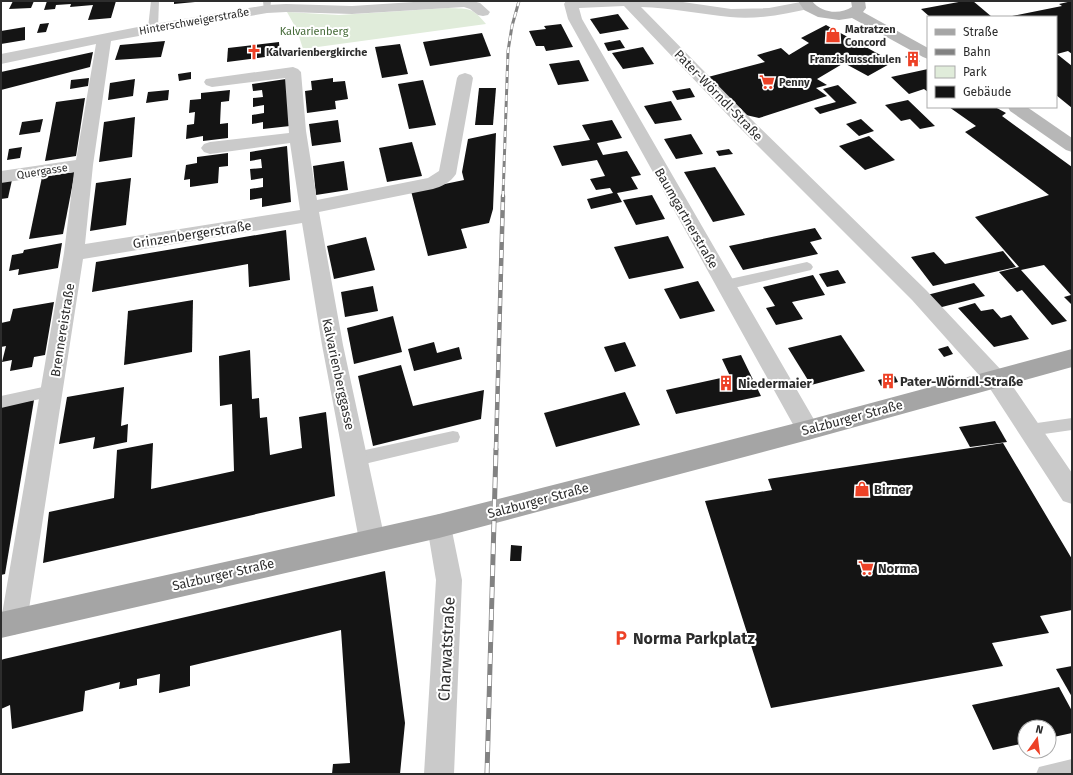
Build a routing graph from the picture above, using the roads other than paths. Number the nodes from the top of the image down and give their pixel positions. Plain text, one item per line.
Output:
1 (155, 1) edge
2 (628, 2) junction
3 (806, 3) edge
4 (267, 5) edge
5 (856, 7) edge
6 (483, 12) dead end
7 (153, 28) junction
8 (104, 38) junction
9 (927, 53) edge
10 (1, 59) edge
11 (466, 78) dead end
12 (212, 82) dead end
13 (1017, 108) edge
14 (299, 137) junction
15 (1072, 146) edge
16 (210, 148) dead end
17 (84, 165) junction
18 (1, 177) edge
19 (310, 212) junction
20 (74, 253) junction
21 (807, 267) dead end
22 (725, 284) junction
23 (1072, 358) edge
24 (995, 378) junction
25 (52, 391) junction
26 (1, 402) edge
27 (1072, 424) edge
28 (808, 430) junction
29 (1030, 430) junction
30 (453, 437) dead end
31 (356, 460) junction
32 (1072, 493) edge
33 (440, 526) junction
34 (372, 540) junction
35 (7, 623) edge
36 (1072, 769) edge
37 (439, 774) edge
38 (1046, 774) edge

1 - 7 lane
2 - 3 street
2 - 22 street, Baumgartnerstraße
2 - 24 street, Pater-Wörndl-Straße
3 - 5 main road
4 - 6 street, Hinterschweigerstraße
4 - 7 street, Hinterschweigerstraße
5 - 9 main road
7 - 8 street, Hinterschweigerstraße
8 - 10 street, Hinterschweigerstraße
8 - 17 street, Brennereistraße
11 - 19 street
12 - 14 street, Kalvarienberggasse
13 - 15 main road
14 - 16 street
14 - 19 street, Kalvarienberggasse
17 - 18 street, Quergasse
17 - 20 street, Brennereistraße
19 - 20 street, Grinzenbergerstraße
19 - 31 street, Kalvarienberggasse
20 - 25 street, Brennereistraße
21 - 22 lane
22 - 28 street, Baumgartnerstraße
23 - 24 main road, Salzburger Straße
24 - 28 main road, Salzburger Straße
24 - 29 street, Pater-Wörndl-Straße
25 - 26 lane
25 - 35 street, Brennereistraße
27 - 29 lane
28 - 33 main road, Salzburger Straße
29 - 32 street, Pater-Wörndl-Straße
30 - 31 lane
31 - 34 street, Kalvarienberggasse
33 - 34 main road, Salzburger Straße
33 - 37 street, Charwatstraße
34 - 35 main road, Salzburger Straße
36 - 38 lane

